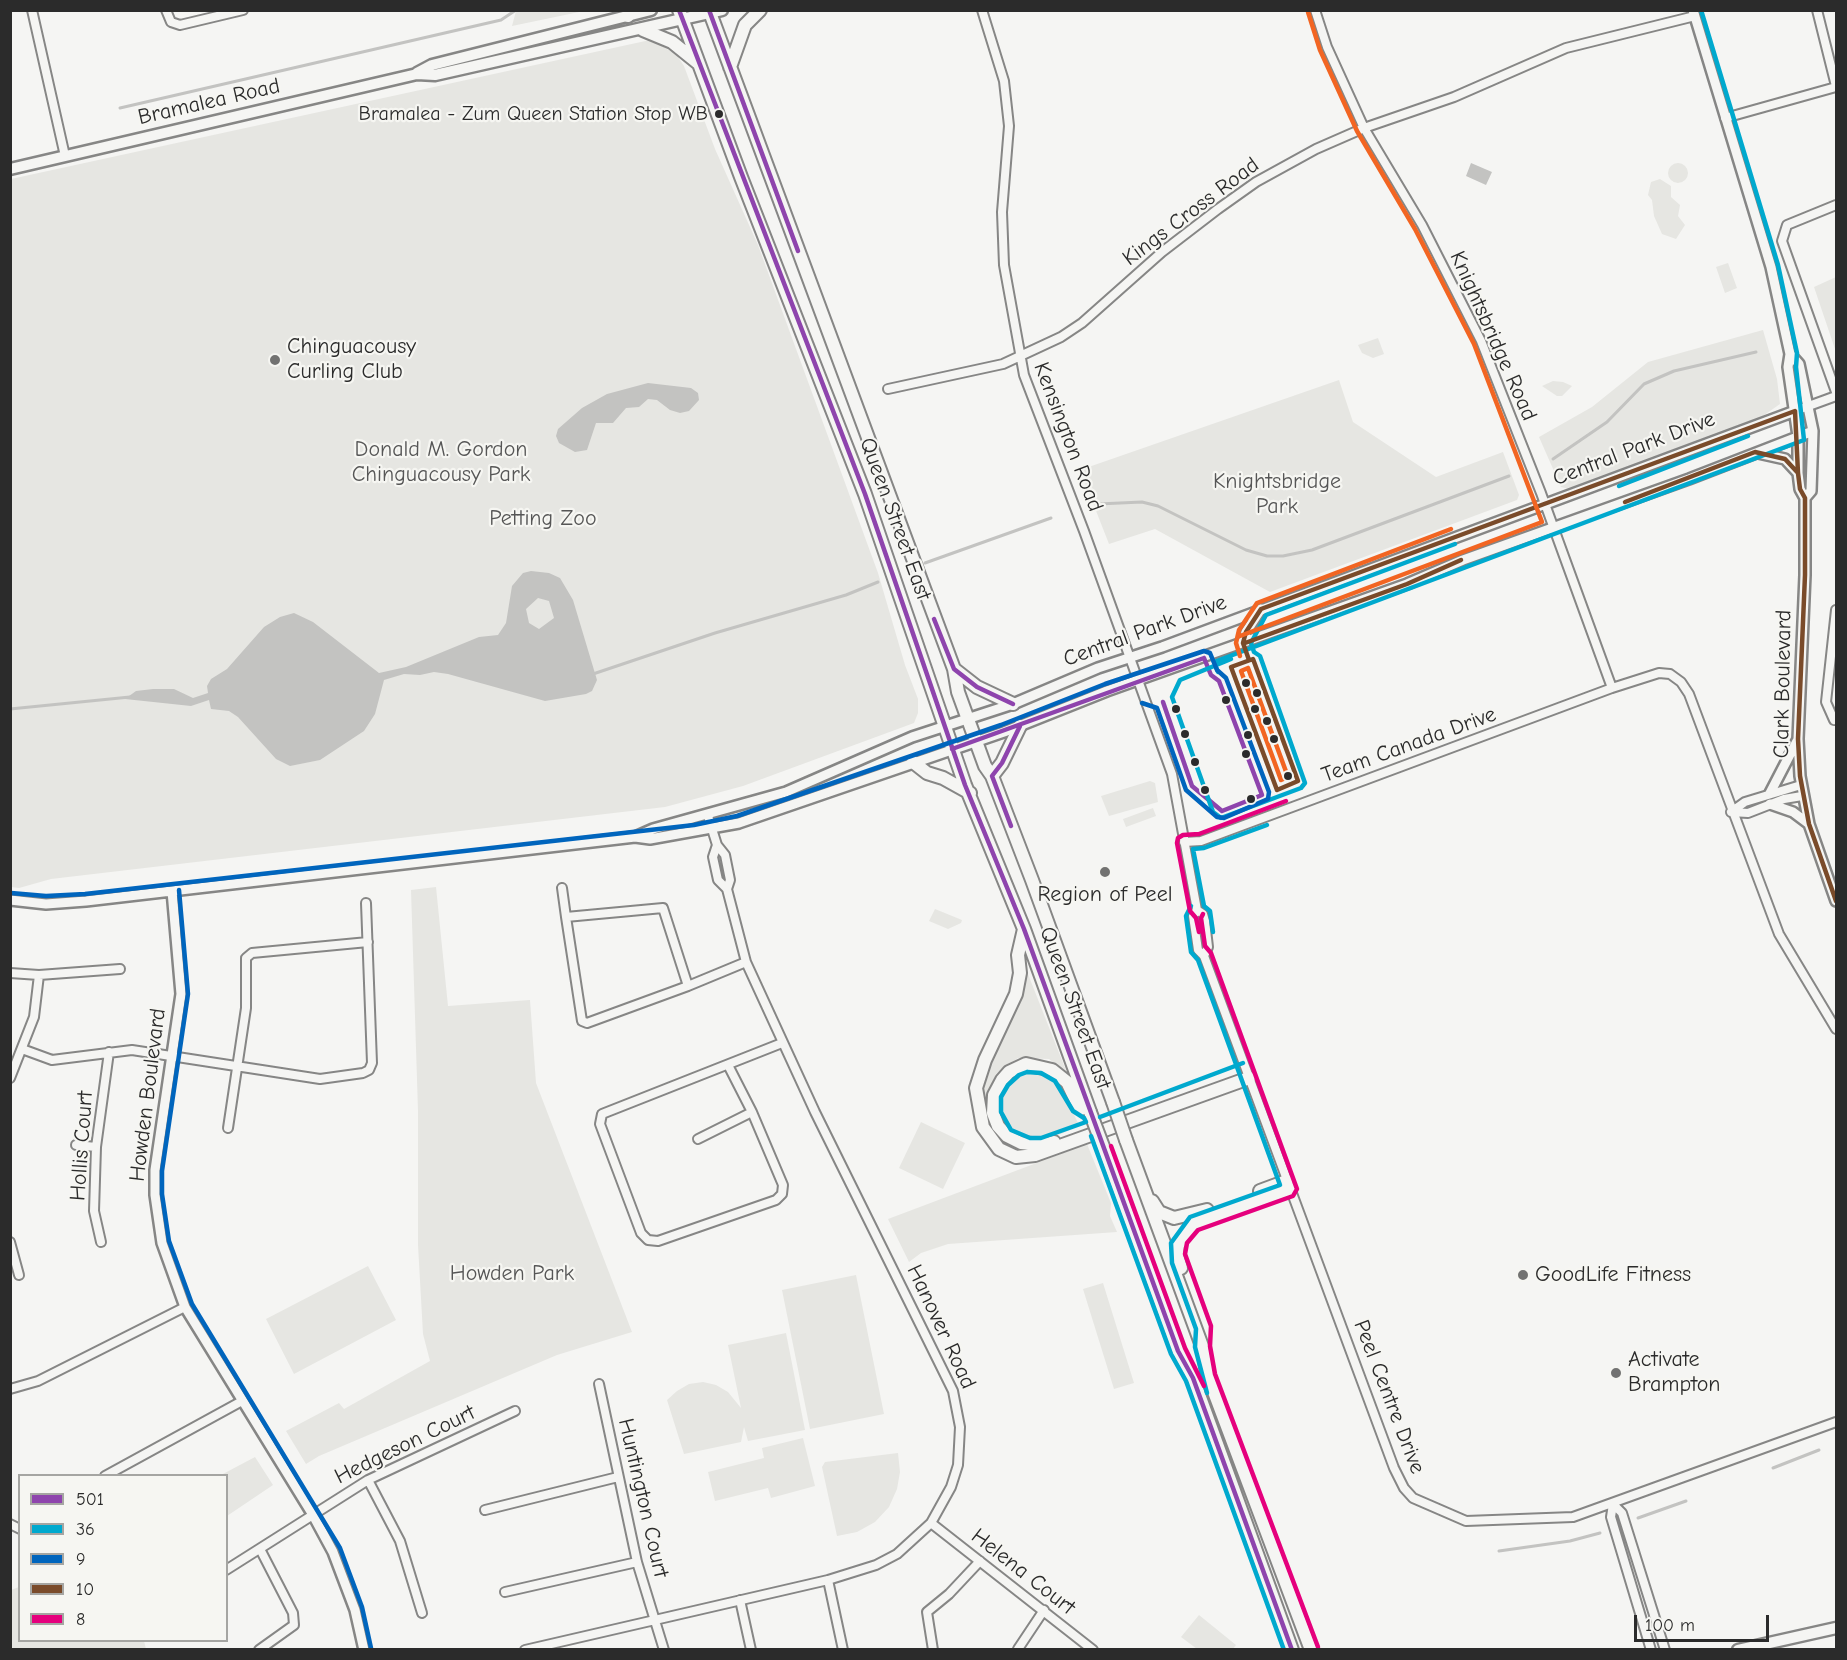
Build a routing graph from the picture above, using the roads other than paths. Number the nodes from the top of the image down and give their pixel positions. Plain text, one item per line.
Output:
1 (32, 10) edge
2 (166, 10) edge
3 (243, 10) edge
4 (651, 10) edge
5 (760, 10) edge
6 (982, 10) edge
7 (1315, 10) edge
8 (1817, 10) edge
9 (714, 12) edge
10 (630, 13) edge
11 (1694, 13) edge
12 (681, 15) edge
13 (643, 30) junction
14 (699, 64) junction
15 (730, 67) junction
16 (417, 74) junction
17 (1836, 87) edge
18 (1725, 118) junction
19 (1364, 128) junction
20 (65, 156) junction
21 (10, 169) edge
22 (1836, 205) edge
23 (1790, 354) junction
24 (1019, 357) junction
25 (888, 389) dead end
26 (1836, 394) edge
27 (1810, 406) junction
28 (1795, 411) junction
29 (1813, 431) junction
30 (1798, 436) junction
31 (1755, 452) junction
32 (1798, 473) junction
33 (1805, 498) junction
34 (1544, 504) junction
35 (1552, 526) junction
36 (1261, 609) junction
37 (1836, 609) edge
38 (1243, 643) junction
39 (1130, 658) junction
40 (954, 669) junction
41 (1138, 681) junction
42 (1612, 688) junction
43 (1013, 704) junction
44 (968, 719) junction
45 (1834, 720) dead end
46 (945, 726) junction
47 (1020, 726) junction
48 (1798, 739) junction
49 (976, 741) junction
50 (952, 749) junction
51 (913, 762) junction
52 (992, 776) junction
53 (1801, 785) junction
54 (970, 793) junction
55 (1770, 793) junction
56 (1802, 796) junction
57 (1770, 804) junction
58 (1731, 812) junction
59 (708, 816) junction
60 (1809, 824) junction
61 (712, 828) junction
62 (635, 837) junction
63 (1184, 842) junction
64 (562, 888) dead end
65 (172, 891) junction
66 (10, 900) edge
67 (1836, 901) edge
68 (366, 903) dead end
69 (566, 917) junction
70 (1024, 928) junction
71 (368, 942) junction
72 (746, 962) junction
73 (120, 969) dead end
74 (10, 973) edge
75 (39, 975) junction
76 (688, 986) junction
77 (1836, 1029) edge
78 (782, 1043) junction
79 (22, 1049) junction
80 (109, 1052) junction
81 (173, 1054) junction
82 (728, 1065) junction
83 (239, 1066) junction
84 (1247, 1074) junction
85 (10, 1078) edge
86 (752, 1112) junction
87 (1090, 1112) junction
88 (228, 1128) dead end
89 (698, 1139) dead end
90 (76, 1145) dead end
91 (96, 1147) junction
92 (1135, 1163) junction
93 (1289, 1185) junction
94 (10, 1242) edge
95 (100, 1242) dead end
96 (19, 1275) dead end
97 (185, 1307) junction
98 (1202, 1346) junction
99 (599, 1384) dead end
100 (10, 1389) edge
101 (242, 1401) junction
102 (514, 1412) dead end
103 (1836, 1422) edge
104 (109, 1474) edge
105 (618, 1477) junction
106 (368, 1480) junction
107 (1613, 1504) junction
108 (485, 1510) dead end
109 (313, 1515) junction
110 (931, 1523) junction
111 (260, 1549) junction
112 (980, 1561) junction
113 (637, 1562) junction
114 (228, 1569) edge
115 (828, 1580) junction
116 (505, 1592) dead end
117 (740, 1600) junction
118 (1044, 1610) junction
119 (422, 1613) dead end
120 (655, 1619) junction
121 (1836, 1628) edge
122 (259, 1650) edge
123 (364, 1650) edge
124 (525, 1650) edge
125 (664, 1650) edge
126 (751, 1650) edge
127 (843, 1650) edge
128 (933, 1650) edge
129 (1018, 1650) edge
130 (1094, 1650) edge
131 (1292, 1650) edge
132 (1311, 1650) edge
133 (1651, 1650) edge
134 (1665, 1650) edge
135 (1738, 1650) edge

1 - 20 street
2 - 3 street
4 - 10 main road, Bramalea Road
5 - 15 main road
6 - 24 street, Kensington Road
7 - 19 street, Knightsbridge Road
8 - 17 street
9 - 12 main road, Bramalea Road
9 - 15 main road, Queen Street East
10 - 16 main road, Bramalea Road
11 - 18 street, Clark Boulevard
11 - 19 street, Kings Cross Road
12 - 13 main road, Bramalea Road
12 - 14 main road, Queen Street East
13 - 14 main road
13 - 16 main road, Bramalea Road
14 - 46 main road, Queen Street East
15 - 40 main road, Queen Street East
16 - 20 main road, Bramalea Road
17 - 18 street
18 - 23 street, Clark Boulevard
19 - 24 street, Kings Cross Road
19 - 34 street, Knightsbridge Road
20 - 21 main road, Bramalea Road
22 - 26 street
23 - 27 street, Clark Boulevard
23 - 28 street, Clark Boulevard
24 - 25 street, Kings Cross Road
24 - 39 street, Kensington Road
26 - 27 street, Central Park Drive
27 - 28 street, Central Park Drive
27 - 29 street, Clark Boulevard
28 - 30 street, Clark Boulevard
28 - 34 street, Central Park Drive
29 - 30 street, Central Park Drive
29 - 33 street, Clark Boulevard
30 - 31 street, Central Park Drive
30 - 32 street, Clark Boulevard
31 - 32 street
31 - 35 street, Central Park Drive
32 - 33 street, Clark Boulevard
33 - 48 street, Clark Boulevard
34 - 35 street, Knightsbridge Road
34 - 36 street, Central Park Drive
35 - 38 street, Central Park Drive
35 - 42 street, Knightsbridge Road
36 - 38 street
36 - 39 street, Central Park Drive
37 - 45 street
38 - 41 street, Central Park Drive
39 - 41 street, Kensington Road
39 - 43 street, Central Park Drive
40 - 43 main road
40 - 44 main road, Queen Street East
41 - 47 street, Central Park Drive
41 - 63 street, Peel Centre Drive
42 - 58 street
42 - 63 street, Team Canada Drive
43 - 44 street, Central Park Drive
44 - 46 street, Central Park Drive
44 - 49 main road, Queen Street East
46 - 50 main road, Queen Street East
46 - 59 street, Central Park Drive
47 - 49 street, Central Park Drive
47 - 52 main road
48 - 53 street, Clark Boulevard
48 - 55 street
49 - 50 street, Central Park Drive
49 - 52 main road, Queen Street East
50 - 51 street, Central Park Drive
50 - 54 main road, Queen Street East
51 - 54 main road
51 - 61 street, Central Park Drive
52 - 92 main road, Queen Street East, bridge
53 - 55 street
53 - 56 street, Clark Boulevard
54 - 70 main road, Queen Street East
55 - 58 street
56 - 57 street
56 - 60 street, Clark Boulevard
57 - 58 street
57 - 60 street
58 - 77 street
59 - 61 street, Hanover Road
59 - 62 street, Central Park Drive
60 - 67 street, Clark Boulevard
61 - 62 street, Central Park Drive
61 - 72 street, Hanover Road
62 - 65 street, Central Park Drive
63 - 84 street, Peel Centre Drive
64 - 69 street
65 - 66 street, Central Park Drive
65 - 81 street, Howden Boulevard
68 - 71 street
69 - 76 street
69 - 76 street
70 - 84 main road
70 - 87 main road, Queen Street East
71 - 83 street
71 - 83 street
72 - 76 street
72 - 78 street, Hanover Road
73 - 75 street
74 - 75 street
75 - 79 street
78 - 82 street
78 - 110 street, Hanover Road
79 - 80 street
79 - 85 street
80 - 81 street
80 - 91 street, Hollis Court
81 - 83 street
81 - 97 street, Howden Boulevard
82 - 86 street
82 - 86 street
83 - 88 street
84 - 87 main road
84 - 93 street, Peel Centre Drive
86 - 89 street
87 - 131 main road, Queen Street East, bridge
90 - 91 street
91 - 95 street, Hollis Court
92 - 93 main road
92 - 98 main road, Queen Street East
93 - 98 main road
93 - 107 street, Peel Centre Drive
94 - 96 street
97 - 100 street
97 - 101 street, Howden Boulevard
98 - 132 main road, Queen Street East
99 - 105 street, Huntington Court
101 - 104 street
101 - 109 street, Howden Boulevard
102 - 106 street, Hedgeson Court
103 - 107 street, Peel Centre Drive
105 - 108 street
105 - 113 street, Huntington Court
106 - 109 street, Hedgeson Court
106 - 119 street
107 - 133 street
107 - 134 street
109 - 111 street, Hedgeson Court
109 - 123 street, Howden Boulevard
110 - 112 street, Helena Court
110 - 115 street, Hanover Road
111 - 114 street, Hedgeson Court
111 - 122 street
112 - 118 street, Helena Court
112 - 128 street
113 - 116 street
113 - 120 street, Huntington Court
115 - 117 street, Hanover Road
115 - 127 street
117 - 120 street, Hanover Road
117 - 126 street
118 - 129 street
118 - 130 street, Helena Court
120 - 124 street, Hanover Road
120 - 125 street, Huntington Court
121 - 135 main road

